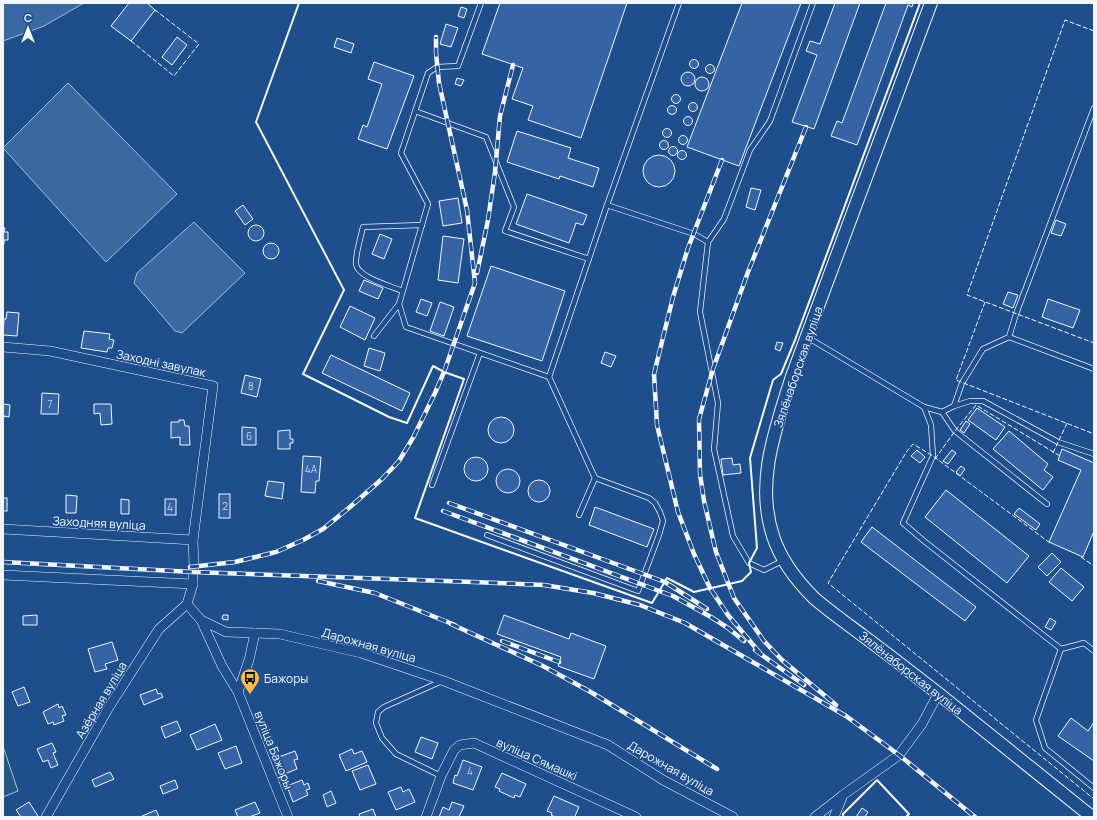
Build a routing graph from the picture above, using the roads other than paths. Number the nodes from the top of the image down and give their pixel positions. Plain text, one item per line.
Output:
1 (482, 3) edge
2 (679, 3) edge
3 (814, 3) edge
4 (931, 3) edge
5 (1094, 108) edge
6 (415, 111) junction
7 (607, 205) junction
8 (422, 225) junction
9 (708, 242) junction
10 (589, 259) junction
11 (402, 290) junction
12 (399, 304) junction
13 (374, 336) dead end
14 (807, 337) junction
15 (1009, 337) junction
16 (3, 347) edge
17 (480, 353) junction
18 (1094, 369) edge
19 (549, 377) junction
20 (954, 406) junction
21 (924, 407) junction
22 (942, 412) junction
23 (1094, 454) edge
24 (595, 478) junction
25 (432, 484) dead end
26 (1047, 504) dead end
27 (579, 515) dead end
28 (3, 529) edge
29 (487, 535) dead end
30 (193, 540) junction
31 (784, 560) junction
32 (3, 575) edge
33 (193, 584) junction
34 (187, 604) junction
35 (201, 620) junction
36 (254, 633) junction
37 (1061, 649) junction
38 (1094, 651) edge
39 (444, 680) junction
40 (238, 692) junction
41 (938, 694) junction
42 (441, 776) junction
43 (1094, 788) edge
44 (843, 795) junction
45 (46, 817) edge
46 (288, 817) edge
47 (426, 817) edge
48 (636, 817) edge
49 (733, 817) edge
50 (815, 817) edge
51 (834, 817) edge
52 (1092, 817) edge

1 - 6 lane
2 - 7 lane
3 - 9 lane
4 - 14 main road, Зялёнаборская вуліца
5 - 15 lane
6 - 8 lane
6 - 10 lane
7 - 9 lane
7 - 10 lane
8 - 11 lane
8 - 11 lane
9 - 31 lane
10 - 19 lane
11 - 12 lane
12 - 13 lane
12 - 17 lane
14 - 21 lane
14 - 31 main road, Зялёнаборская вуліца
15 - 18 lane
15 - 20 lane
16 - 30 street, Заходні завулак
17 - 19 lane
17 - 25 lane
19 - 24 lane
20 - 22 lane
20 - 23 lane
21 - 22 lane
21 - 37 lane
22 - 26 lane
24 - 27 lane
24 - 29 lane
28 - 30 street, Заходняя вуліца
30 - 33 street, Заходні завулак
31 - 41 main road, Зялёнаборская вуліца
32 - 33 street
33 - 34 street
34 - 35 street, Дарожная вуліца
34 - 45 street, Азёрная вуліца
35 - 36 street, Дарожная вуліца
35 - 40 street, вуліца Бажоры
36 - 39 street, Дарожная вуліца
36 - 40 street
37 - 38 lane
37 - 43 lane
39 - 42 lane
39 - 49 street, Дарожная вуліца
40 - 46 street, вуліца Бажоры
41 - 44 street
41 - 52 main road, Зялёнаборская вуліца
42 - 47 street, вуліца Сямашкі
42 - 48 street, вуліца Сямашкі
44 - 50 street
44 - 51 street

